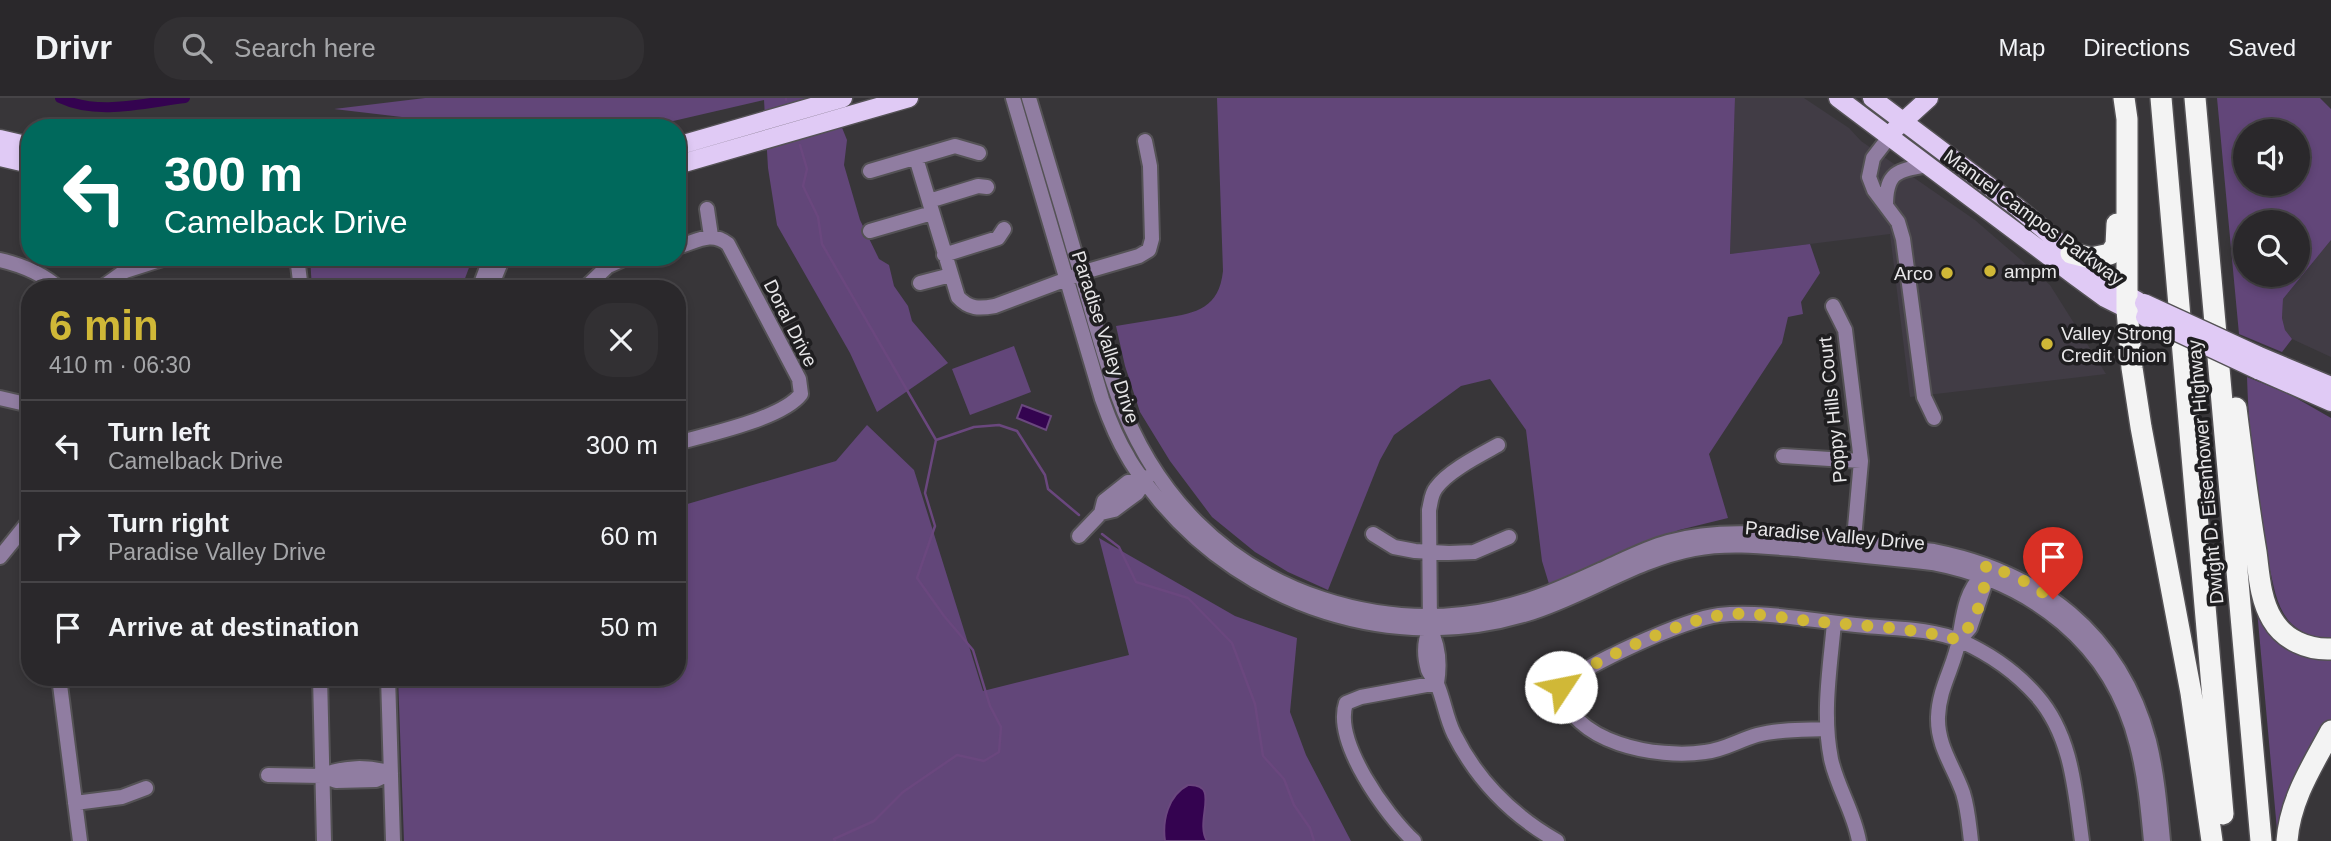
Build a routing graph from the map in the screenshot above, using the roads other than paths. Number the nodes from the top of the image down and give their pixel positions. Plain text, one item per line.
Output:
1 (843, 98) edge
2 (909, 98) edge
3 (1013, 98) edge
4 (1029, 98) edge
5 (1839, 98) edge
6 (1872, 98) edge
7 (1909, 98) edge
8 (1929, 98) edge
9 (2161, 98) edge
10 (2195, 98) edge
11 (2124, 100) edge
12 (1903, 121) junction
13 (1890, 136) junction
14 (0, 139) edge
15 (1145, 141) dead end
16 (686, 143) edge
17 (21, 144) edge
18 (979, 153) dead end
19 (0, 157) edge
20 (916, 158) junction
21 (21, 162) edge
22 (686, 162) edge
23 (1929, 165) junction
24 (870, 171) dead end
25 (987, 187) dead end
26 (1886, 206) junction
27 (930, 207) junction
28 (707, 209) dead end
29 (1004, 229) dead end
30 (870, 231) dead end
31 (711, 236) junction
32 (686, 244) edge
33 (2071, 253) junction
34 (944, 255) junction
35 (0, 260) edge
36 (21, 265) edge
37 (22, 266) edge
38 (141, 266) edge
39 (610, 266) edge
40 (1081, 274) junction
41 (951, 275) junction
42 (1066, 279) junction
43 (48, 280) edge
44 (112, 280) edge
45 (597, 280) edge
46 (920, 284) dead end
47 (1833, 306) dead end
48 (2136, 307) junction
49 (2215, 323) junction
50 (2257, 362) junction
51 (2331, 386) edge
52 (0, 398) edge
53 (2331, 402) edge
54 (21, 403) edge
55 (1934, 418) dead end
56 (686, 440) edge
57 (1498, 446) dead end
58 (1783, 456) dead end
59 (1861, 461) junction
60 (1149, 476) junction
61 (21, 530) edge
62 (1373, 534) dead end
63 (1079, 536) dead end
64 (1509, 537) dead end
65 (1853, 549) junction
66 (2, 551) edge
67 (1430, 552) junction
68 (1985, 570) junction
69 (1430, 622) junction
70 (1835, 623) junction
71 (1959, 640) junction
72 (2331, 649) edge
73 (1437, 683) junction
74 (60, 686) edge
75 (320, 686) edge
76 (388, 686) edge
77 (1827, 729) junction
78 (2331, 731) edge
79 (391, 773) junction
80 (268, 775) dead end
81 (322, 776) junction
82 (146, 788) dead end
83 (75, 803) junction
84 (80, 841) edge
85 (324, 841) edge
86 (393, 841) edge
87 (1414, 841) edge
88 (1557, 841) edge
89 (1859, 841) edge
90 (1971, 841) edge
91 (2081, 841) edge
92 (2151, 841) edge
93 (2163, 841) edge
94 (2213, 841) edge
95 (2225, 841) edge
96 (2261, 841) edge
97 (2287, 841) edge

1 - 16 main road
2 - 22 main road
3 - 42 street, Paradise Valley Drive
4 - 40 street, Paradise Valley Drive
5 - 13 main road, Manuel Campos Parkway
6 - 12 main road, Manuel Campos Parkway
7 - 12 main road
8 - 12 main road
9 - 95 highway, Dwight D. Eisenhower Highway
10 - 49 highway, Dwight D. Eisenhower Highway
11 - 33 highway
11 - 48 highway
12 - 13 main road
12 - 33 main road, Manuel Campos Parkway
13 - 23 main road, Manuel Campos Parkway
13 - 26 street
14 - 17 main road
15 - 40 street
18 - 20 street
19 - 21 main road
20 - 24 street
20 - 27 street
23 - 26 street
23 - 48 main road, Manuel Campos Parkway
25 - 27 street
26 - 55 street
27 - 30 street
27 - 34 street
28 - 31 street
29 - 34 street
31 - 32 street
31 - 56 street, Doral Drive
33 - 48 main road, Manuel Campos Parkway
34 - 41 street
35 - 36 street
37 - 43 street
38 - 44 street
39 - 45 street
40 - 42 street
40 - 60 street, Paradise Valley Drive
41 - 42 street
41 - 46 street
42 - 60 street, Paradise Valley Drive
47 - 59 street, Poppy Hills Court
48 - 50 main road, Manuel Campos Parkway, bridge
48 - 94 highway
49 - 72 highway
49 - 96 highway, Dwight D. Eisenhower Highway
50 - 51 main road, Manuel Campos Parkway
50 - 53 main road, Manuel Campos Parkway
52 - 54 street
57 - 67 street
58 - 59 street
59 - 65 street, Poppy Hills Court
60 - 63 street
60 - 69 street, Paradise Valley Drive
61 - 66 street
62 - 67 street
64 - 67 street
65 - 68 street, Paradise Valley Drive
65 - 69 street, Paradise Valley Drive
67 - 69 street
68 - 71 street
68 - 92 street, Paradise Valley Drive
68 - 93 street, Paradise Valley Drive
69 - 73 street
70 - 71 street
70 - 77 street
70 - 77 street
71 - 90 street
71 - 91 street
73 - 87 street
73 - 88 street
74 - 83 street
75 - 81 street
76 - 79 street
77 - 89 street
78 - 97 highway
79 - 81 street
79 - 86 street
80 - 81 street
81 - 85 street
82 - 83 street
83 - 84 street

